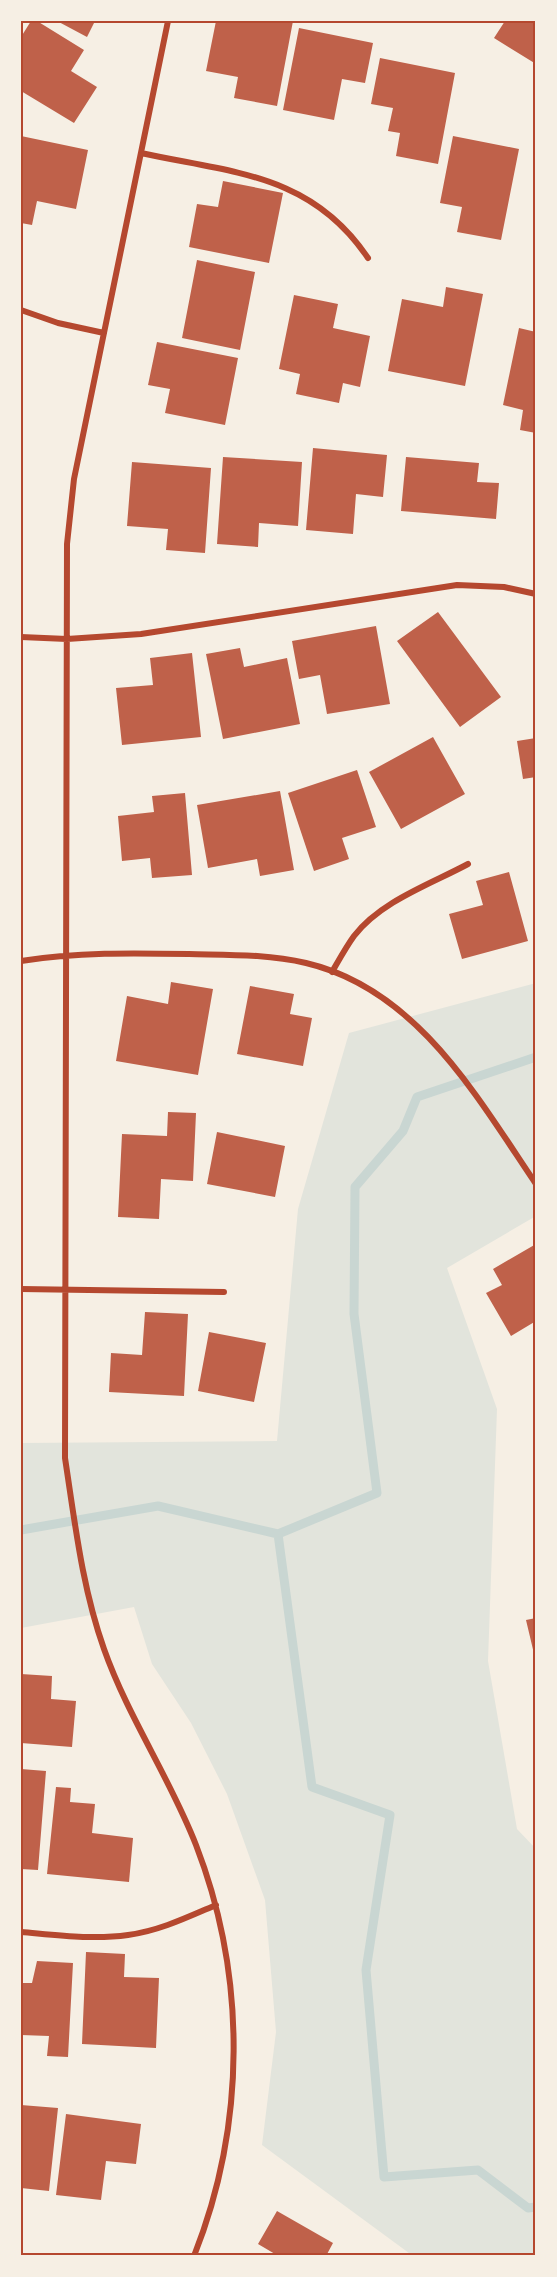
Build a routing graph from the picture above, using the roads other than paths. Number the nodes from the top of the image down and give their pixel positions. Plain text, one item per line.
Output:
1 (168, 21) edge
2 (141, 153) junction
3 (368, 258) dead end
4 (21, 310) edge
5 (104, 333) junction
6 (536, 594) edge
7 (21, 637) edge
8 (67, 639) junction
9 (468, 864) dead end
10 (66, 956) junction
11 (21, 962) edge
12 (332, 972) junction
13 (536, 1184) edge
14 (21, 1289) edge
15 (66, 1290) junction
16 (224, 1292) dead end
17 (216, 1905) junction
18 (21, 1932) edge
19 (194, 2256) edge

1 - 2 street
2 - 3 street
2 - 5 street
4 - 5 street
5 - 8 street
6 - 8 street
7 - 8 street
8 - 10 street
9 - 12 street
10 - 11 street
10 - 12 street
10 - 15 street
12 - 13 street
14 - 15 street
15 - 16 street
15 - 17 street
17 - 18 street
17 - 19 street

